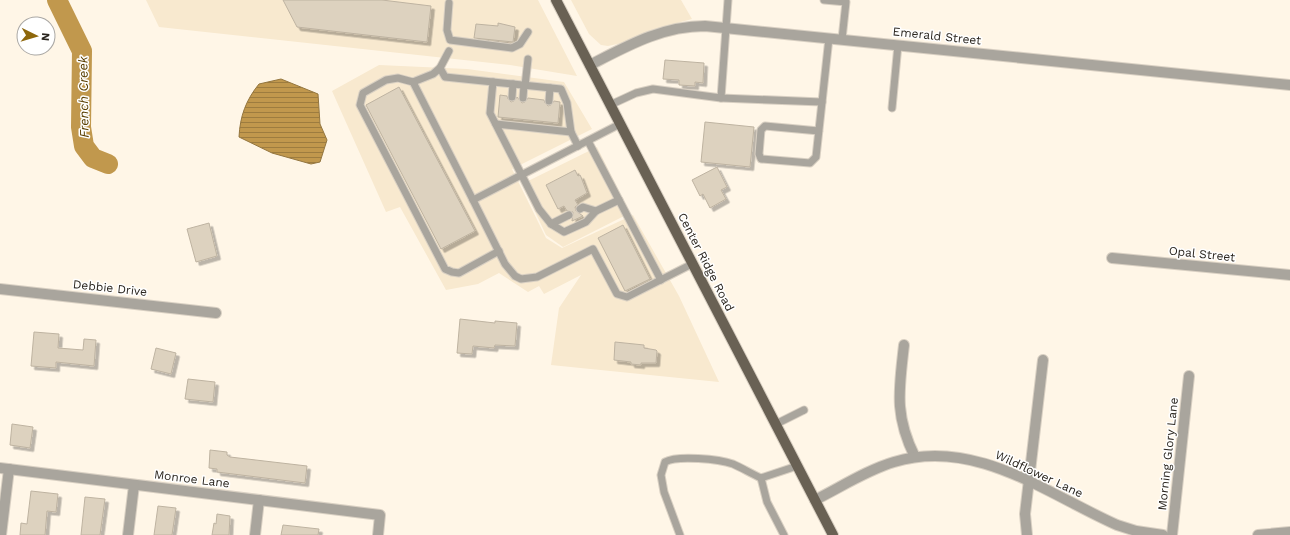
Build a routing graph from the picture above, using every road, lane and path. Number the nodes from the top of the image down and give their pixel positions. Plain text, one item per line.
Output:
1 (556, 0) edge
2 (728, 0) edge
3 (824, 0) edge
4 (449, 3) dead end
5 (725, 27) junction
6 (528, 32) dead end
7 (829, 38) junction
8 (842, 39) junction
9 (898, 45) junction
10 (449, 51) dead end
11 (528, 59) dead end
12 (590, 65) junction
13 (440, 68) junction
14 (413, 82) junction
15 (493, 82) junction
16 (513, 84) junction
17 (525, 85) junction
18 (1290, 85) edge
19 (550, 88) junction
20 (512, 97) dead end
21 (523, 98) dead end
22 (721, 98) junction
23 (549, 100) dead end
24 (822, 102) junction
25 (610, 105) junction
26 (892, 108) dead end
27 (510, 118) dead end
28 (521, 119) dead end
29 (547, 122) dead end
30 (496, 124) junction
31 (620, 124) junction
32 (509, 126) junction
33 (520, 127) junction
34 (546, 130) junction
35 (818, 131) junction
36 (571, 132) junction
37 (588, 140) junction
38 (578, 146) junction
39 (522, 174) junction
40 (473, 200) junction
41 (619, 200) junction
42 (580, 209) dead end
43 (596, 211) junction
44 (569, 215) dead end
45 (551, 224) junction
46 (499, 251) junction
47 (1112, 258) dead end
48 (692, 264) junction
49 (1290, 275) edge
50 (661, 280) junction
51 (0, 289) edge
52 (216, 313) dead end
53 (904, 345) dead end
54 (1043, 360) dead end
55 (1189, 376) dead end
56 (804, 410) dead end
57 (776, 424) junction
58 (915, 457) junction
59 (797, 466) junction
60 (5, 469) edge
61 (761, 478) junction
62 (1030, 482) junction
63 (134, 485) junction
64 (259, 500) junction
65 (815, 500) junction
66 (1290, 532) edge
67 (1, 535) edge
68 (128, 535) edge
69 (255, 535) edge
70 (378, 535) edge
71 (680, 535) edge
72 (784, 535) edge
73 (833, 535) edge
74 (1027, 535) edge
75 (1163, 535) edge
76 (1172, 535) edge
77 (1258, 535) edge

1 - 12 main road, Center Ridge Road
2 - 5 lane
3 - 8 lane
4 - 6 lane
5 - 7 street, Emerald Street
5 - 12 street, Emerald Street
5 - 22 lane
7 - 8 street, Emerald Street
7 - 24 lane
8 - 9 street, Emerald Street
9 - 18 street, Emerald Street
9 - 26 lane
10 - 13 lane
11 - 17 lane
12 - 25 main road, Center Ridge Road
13 - 14 lane
13 - 15 lane
14 - 40 lane
14 - 46 lane
15 - 16 lane
15 - 30 lane
16 - 17 lane
16 - 20 lane
17 - 19 lane
17 - 21 lane
19 - 23 lane
19 - 36 lane
22 - 24 lane
22 - 25 lane
24 - 35 lane
25 - 31 main road, Center Ridge Road
27 - 32 lane
28 - 33 lane
29 - 34 lane
30 - 32 lane
30 - 39 lane
31 - 37 lane
31 - 48 main road, Center Ridge Road
32 - 33 lane
33 - 34 lane
34 - 36 lane
35 - 35 lane
36 - 38 lane
37 - 38 lane
37 - 41 lane
38 - 39 lane
39 - 40 lane
39 - 45 lane
40 - 46 lane
41 - 43 lane
41 - 50 lane
42 - 43 lane
43 - 45 lane
44 - 45 lane
46 - 50 lane
47 - 49 street, Opal Street
48 - 50 lane
48 - 57 main road, Center Ridge Road
51 - 52 street, Debbie Drive
53 - 58 street
54 - 62 street
55 - 76 street, Morning Glory Lane
56 - 57 lane
57 - 59 main road, Center Ridge Road
58 - 62 street, Wildflower Lane
58 - 65 street, Wildflower Lane
59 - 61 lane
59 - 65 main road, Center Ridge Road
60 - 63 street, Monroe Lane
60 - 67 street
61 - 71 lane
61 - 72 lane
62 - 74 street
62 - 75 street, Wildflower Lane
63 - 64 street, Monroe Lane
63 - 68 street
64 - 69 street
64 - 70 street, Monroe Lane
65 - 73 main road, Center Ridge Road
66 - 77 street

